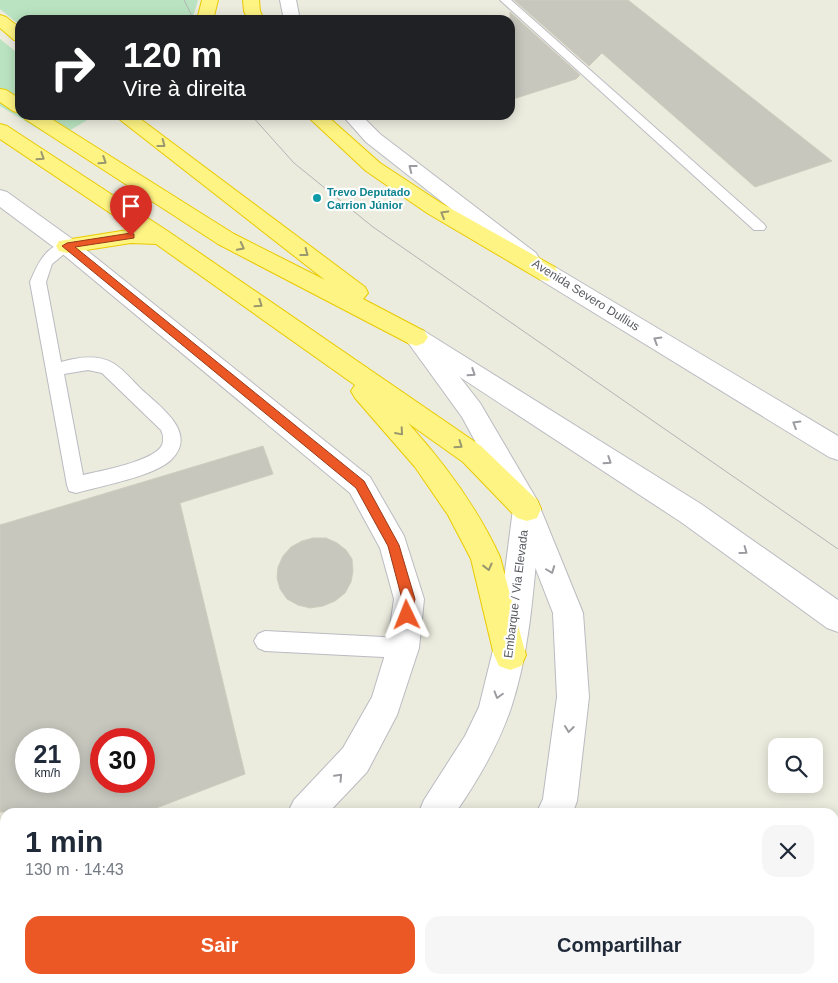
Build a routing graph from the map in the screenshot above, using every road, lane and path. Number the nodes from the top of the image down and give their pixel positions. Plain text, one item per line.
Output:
1 (210, 0) edge
2 (288, 0) edge
3 (505, 0) edge
4 (206, 15) edge
5 (291, 15) edge
6 (0, 20) edge
7 (15, 32) edge
8 (0, 94) edge
9 (15, 104) edge
10 (40, 120) edge
11 (130, 120) edge
12 (321, 120) edge
13 (356, 120) edge
14 (0, 130) edge
15 (0, 197) edge
16 (759, 227) dead end
17 (161, 237) junction
18 (67, 246) junction
19 (547, 273) junction
20 (416, 337) junction
21 (334, 356) junction
22 (55, 370) junction
23 (838, 449) edge
24 (527, 509) junction
25 (838, 618) edge
26 (266, 641) dead end
27 (403, 648) junction
28 (510, 655) junction
29 (310, 808) edge
30 (439, 808) edge
31 (557, 808) edge

1 - 4 highway
2 - 5 street
3 - 16 lane
6 - 7 highway
8 - 9 highway
10 -> 20 highway
11 -> 20 highway
19 -> 12 highway
19 -> 13 street, Avenida Severo Dullius
14 -> 17 highway
15 - 18 street
17 - 18 highway
17 -> 21 highway
18 - 22 lane
18 - 27 street
23 -> 19 street, Avenida Severo Dullius
20 - 24 street
20 -> 25 street
21 -> 24 highway
21 -> 28 highway
22 - 22 lane
24 - 28 street, Embarque / Via Elevada
24 -> 31 street
26 - 27 lane
29 -> 27 street
28 -> 30 street, Embarque / Via Elevada

